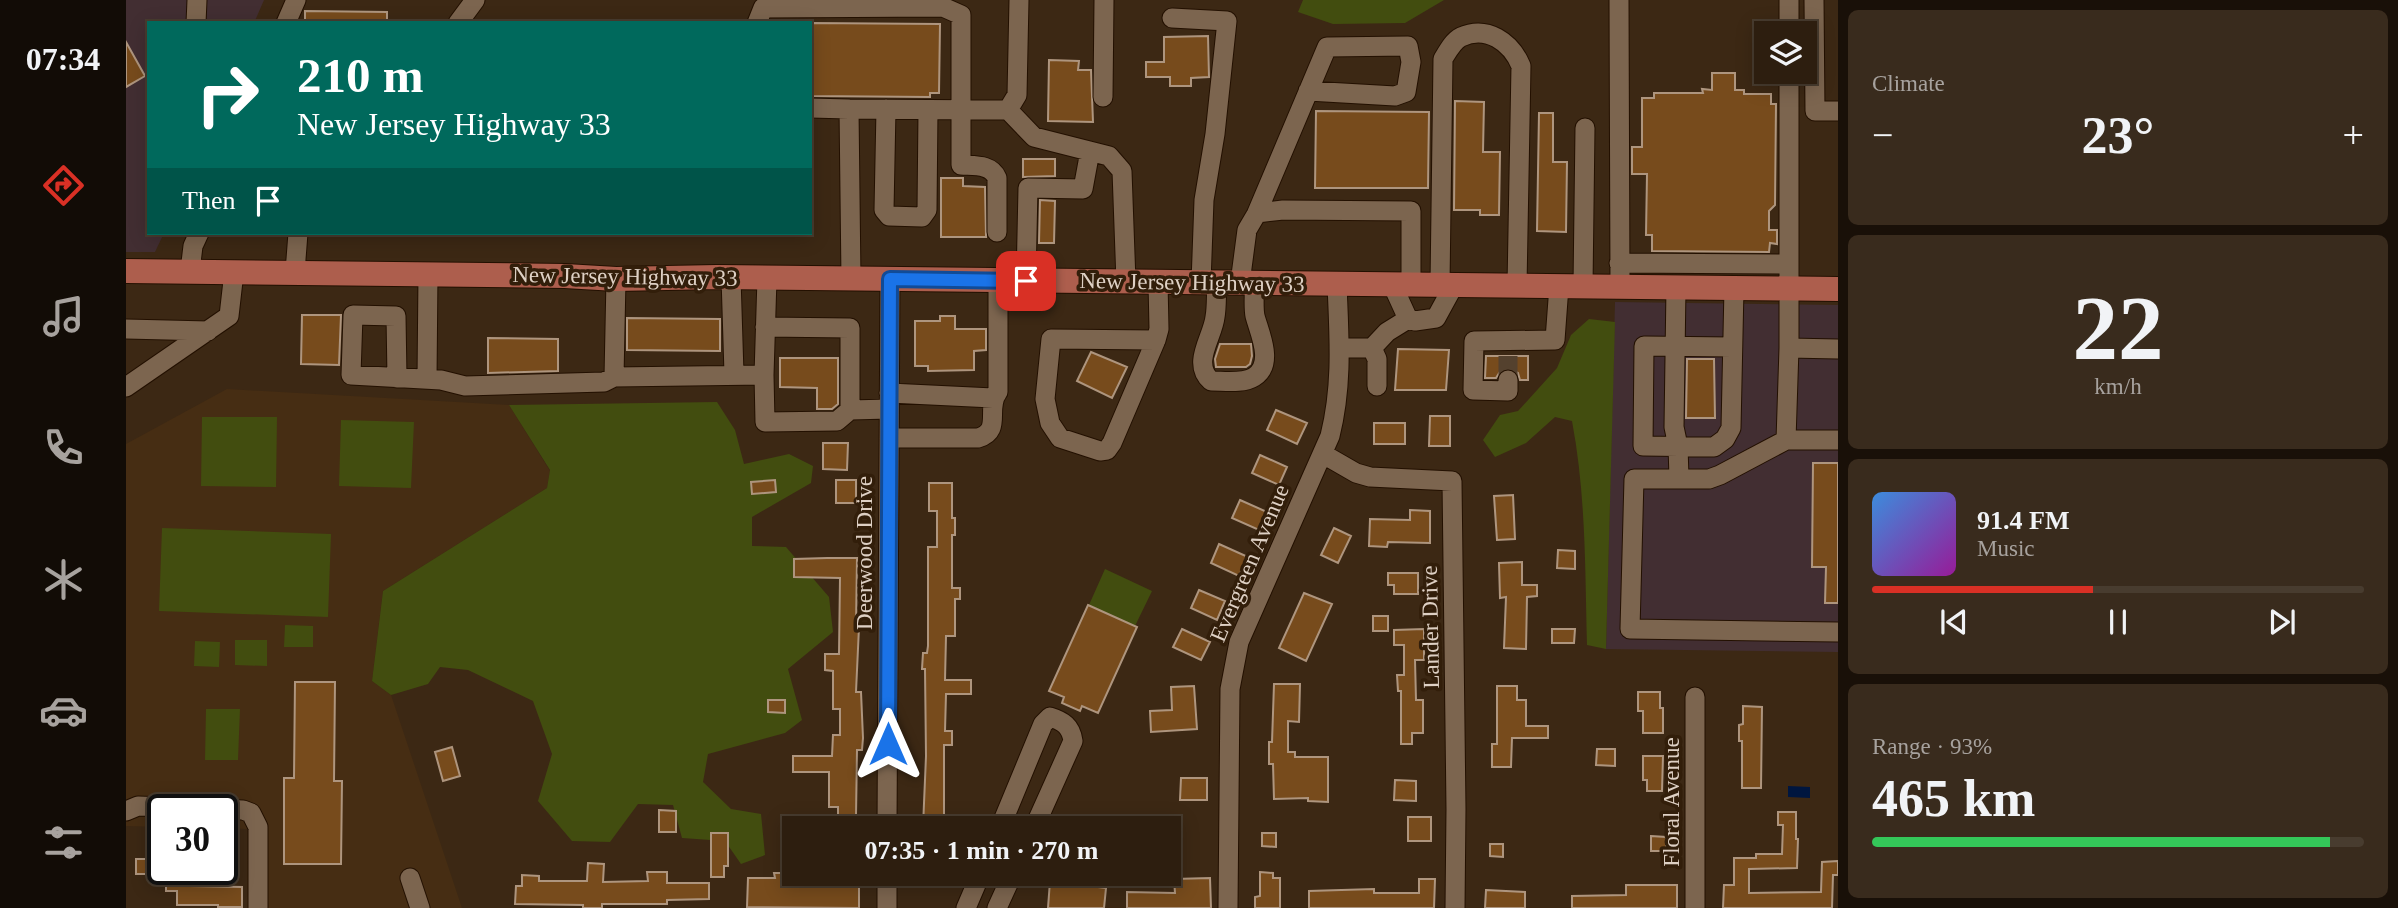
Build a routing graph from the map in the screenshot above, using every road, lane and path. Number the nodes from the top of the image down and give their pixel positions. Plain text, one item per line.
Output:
1 (197, 0) edge
2 (296, 0) edge
3 (475, 0) edge
4 (1019, 0) edge
5 (1104, 0) edge
6 (1619, 0) edge
7 (1789, 0) edge
8 (1814, 0) edge
9 (1172, 18) dead end
10 (196, 21) edge
11 (287, 21) edge
12 (459, 21) edge
13 (758, 21) edge
14 (1789, 21) edge
15 (1789, 84) edge
16 (1308, 91) junction
17 (1103, 97) dead end
18 (812, 108) edge
19 (849, 109) junction
20 (886, 109) junction
21 (1008, 110) junction
22 (928, 111) junction
23 (962, 111) junction
24 (1838, 111) edge
25 (1585, 128) dead end
26 (1090, 151) junction
27 (961, 165) junction
28 (927, 166) junction
29 (1256, 215) junction
30 (997, 232) dead end
31 (198, 235) edge
32 (298, 235) edge
33 (126, 271) edge
34 (190, 271) junction
35 (234, 272) junction
36 (295, 272) junction
37 (428, 274) junction
38 (1620, 275) junction
39 (1788, 276) junction
40 (731, 277) junction
41 (767, 278) junction
42 (616, 279) junction
43 (851, 279) junction
44 (890, 279) junction
45 (1686, 279) junction
46 (998, 280) junction
47 (1026, 281) junction
48 (1126, 282) junction
49 (1158, 282) junction
50 (1228, 283) junction
51 (1338, 284) junction
52 (1402, 284) junction
53 (1447, 285) junction
54 (1517, 286) junction
55 (1571, 286) junction
56 (1734, 288) junction
57 (1838, 289) edge
58 (1408, 319) junction
59 (765, 327) junction
60 (126, 329) edge
61 (208, 331) junction
62 (1156, 340) junction
63 (1676, 346) junction
64 (1732, 347) junction
65 (1339, 348) junction
66 (1372, 348) junction
67 (1789, 348) junction
68 (1838, 349) edge
69 (734, 374) junction
70 (764, 375) junction
71 (614, 377) junction
72 (397, 378) dead end
73 (427, 379) junction
74 (1508, 380) dead end
75 (1377, 386) dead end
76 (126, 387) edge
77 (993, 398) junction
78 (889, 401) junction
79 (850, 410) junction
80 (889, 438) junction
81 (1786, 440) junction
82 (1838, 440) edge
83 (1678, 446) junction
84 (1323, 454) junction
85 (1679, 478) junction
86 (1838, 632) edge
87 (1695, 697) dead end
88 (126, 811) edge
89 (887, 816) edge
90 (1005, 816) edge
91 (1039, 816) edge
92 (410, 878) dead end
93 (887, 886) edge
94 (975, 886) edge
95 (1007, 886) edge
96 (258, 908) edge
97 (420, 908) edge
98 (887, 908) edge
99 (966, 908) edge
100 (997, 908) edge
101 (1228, 908) edge
102 (1455, 908) edge
103 (1695, 908) edge

1 - 10 street
2 - 11 street
3 - 12 street
4 - 21 street
5 - 17 street
6 - 38 street
7 - 14 street
8 - 24 street
9 - 50 street
13 - 23 street
15 - 39 street
16 - 16 street
16 - 29 street
18 - 19 street
19 - 20 street
19 - 43 street
20 - 22 street
20 - 28 street
21 - 23 street
21 - 26 street
22 - 23 street
22 - 28 street
23 - 27 street
25 - 55 street
26 - 47 street
26 - 48 street
27 - 28 street
27 - 30 street
29 - 50 street
29 - 52 street
31 - 34 street
32 - 36 street
33 - 34 main road, New Jersey Highway 33
34 - 35 main road, New Jersey Highway 33
35 - 36 main road, New Jersey Highway 33
35 - 61 street
36 - 37 main road, New Jersey Highway 33
37 - 42 main road, New Jersey Highway 33
37 - 73 street
38 - 45 main road, New Jersey Highway 33
38 - 55 main road, New Jersey Highway 33
39 - 45 street
39 - 56 main road, New Jersey Highway 33
39 - 57 main road, New Jersey Highway 33
39 - 67 street
40 - 41 main road, New Jersey Highway 33
40 - 42 main road, New Jersey Highway 33
40 - 69 street
41 - 43 main road, New Jersey Highway 33
41 - 59 street
42 - 71 street
43 - 44 main road, New Jersey Highway 33
44 - 46 main road, New Jersey Highway 33
44 - 78 street, Deerwood Drive
45 - 56 main road, New Jersey Highway 33
45 - 63 street
46 - 47 main road, New Jersey Highway 33
46 - 77 street
47 - 48 main road, New Jersey Highway 33
48 - 49 main road, New Jersey Highway 33
49 - 50 main road, New Jersey Highway 33
49 - 62 street
50 - 50 street
50 - 51 main road, New Jersey Highway 33
51 - 52 main road, New Jersey Highway 33
51 - 65 street, Evergreen Avenue
52 - 53 main road, New Jersey Highway 33
52 - 58 street
53 - 54 main road, New Jersey Highway 33
53 - 54 street
53 - 58 street
54 - 55 main road, New Jersey Highway 33
55 - 74 street
56 - 64 street
58 - 66 street
59 - 70 street
59 - 79 street
60 - 61 street
61 - 76 street
62 - 62 street
63 - 64 street
63 - 83 street
63 - 83 street
64 - 83 street
65 - 66 street
65 - 84 street, Evergreen Avenue
66 - 75 street
67 - 68 street
67 - 81 street
69 - 70 street
69 - 71 street
70 - 79 street
71 - 73 street
72 - 73 street
77 - 78 street
77 - 80 street
78 - 79 street
78 - 80 street, Deerwood Drive
80 - 89 street, Deerwood Drive
81 - 82 street
81 - 85 street
83 - 85 street
84 - 101 street, Evergreen Avenue
84 - 102 street, Lander Drive
85 - 86 street
87 - 103 street, Floral Avenue
88 - 96 street
90 - 91 street
92 - 97 street
93 - 98 street
94 - 99 street
95 - 100 street

